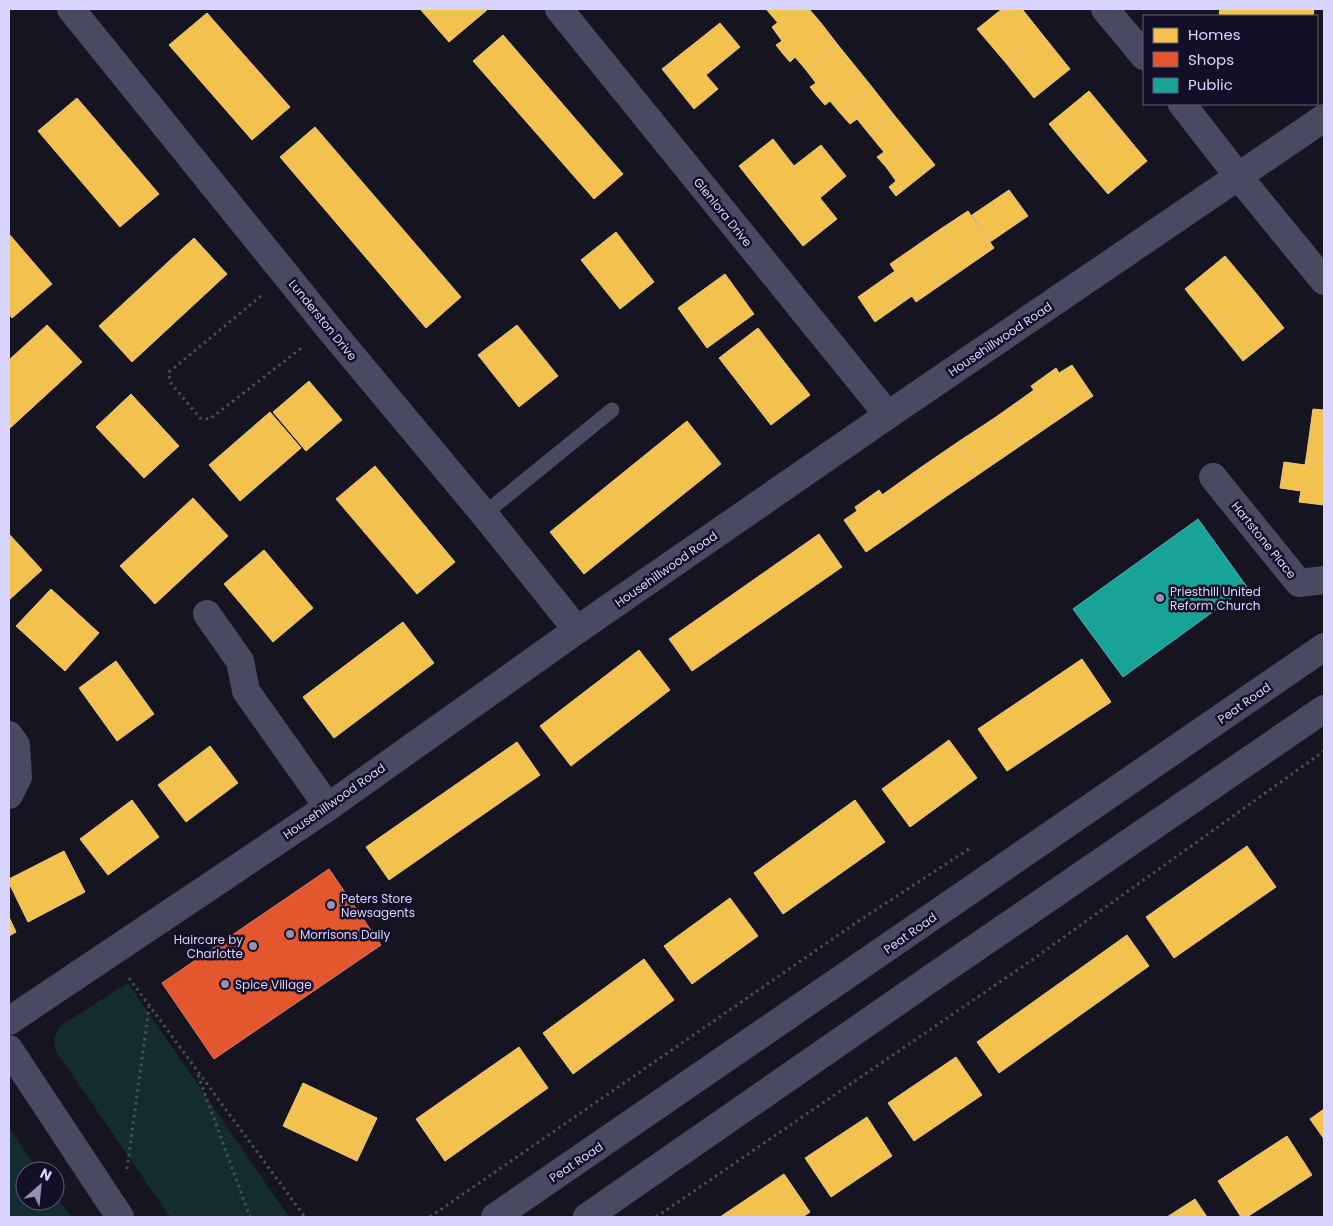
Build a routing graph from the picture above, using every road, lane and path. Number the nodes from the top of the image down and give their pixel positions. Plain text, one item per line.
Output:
1 (71, 9) edge
2 (559, 9) edge
3 (1105, 9) edge
4 (1143, 55) edge
5 (1183, 105) edge
6 (1324, 118) edge
7 (1238, 176) junction
8 (286, 275) junction
9 (1324, 280) edge
10 (328, 327) junction
11 (612, 410) dead end
12 (888, 416) junction
13 (1213, 477) dead end
14 (484, 514) junction
15 (1324, 580) edge
16 (207, 614) dead end
17 (577, 630) junction
18 (1324, 647) edge
19 (1324, 709) edge
20 (9, 735) edge
21 (1324, 751) edge
22 (9, 795) edge
23 (328, 807) junction
24 (110, 953) junction
25 (150, 1006) junction
26 (9, 1021) edge
27 (9, 1048) edge
28 (196, 1070) junction
29 (127, 1169) dead end
30 (120, 1217) edge
31 (250, 1217) edge
32 (305, 1217) edge
33 (495, 1217) edge
34 (587, 1217) edge
35 (656, 1217) edge

1 - 8 street, Lunderston Drive
2 - 12 street, Glenlora Drive
3 - 4 street
5 - 7 street
6 - 7 street, Househillwood Road
7 - 9 street
7 - 12 street, Househillwood Road
8 - 10 street, Lunderston Drive
8 - 10 path
10 - 14 street, Lunderston Drive
11 - 14 lane
12 - 17 street, Househillwood Road
13 - 15 street, Hartstone Place
14 - 17 street, Lunderston Drive
16 - 23 street
17 - 23 street, Househillwood Road
18 - 33 street, Peat Road
19 - 34 street
20 - 22 street
21 - 35 path
23 - 24 street, Househillwood Road
24 - 25 path
24 - 26 street, Househillwood Road
25 - 28 path
25 - 29 path
27 - 30 street
28 - 31 path
28 - 32 path

